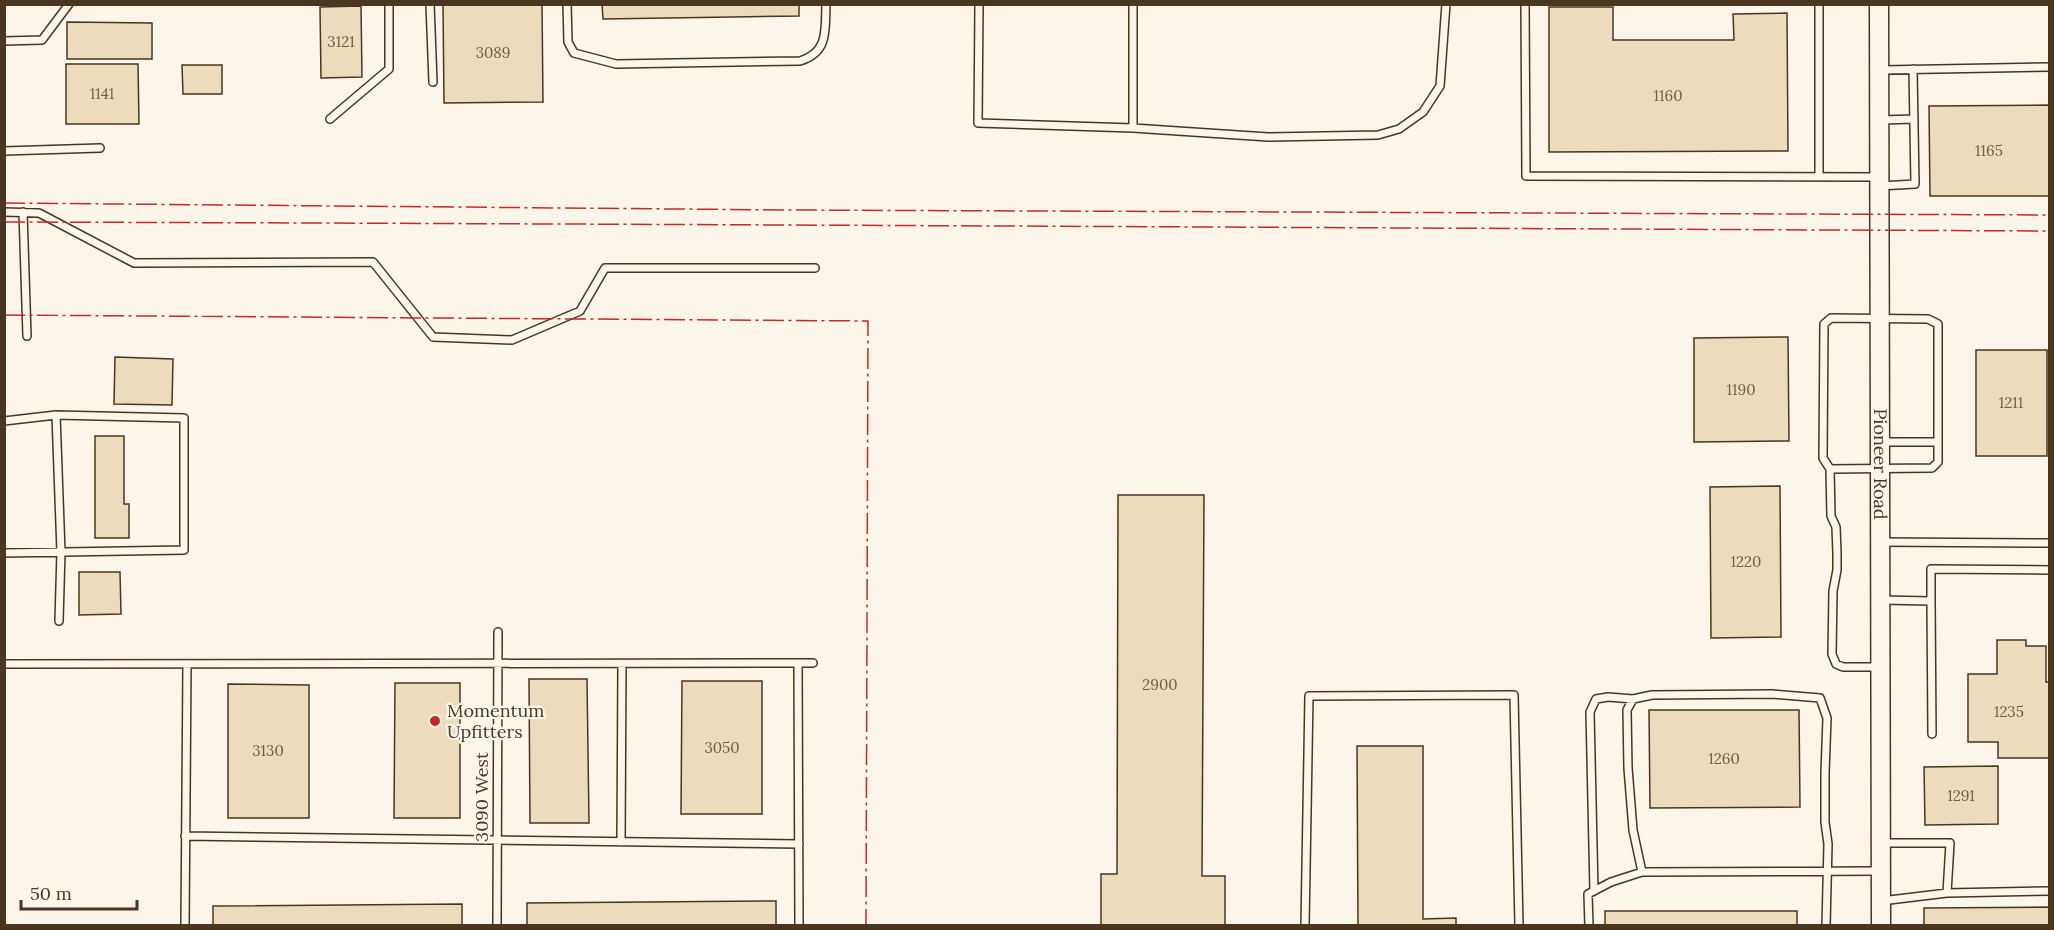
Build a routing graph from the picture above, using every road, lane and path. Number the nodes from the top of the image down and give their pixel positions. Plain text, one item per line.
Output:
1 (69, 4) edge
2 (389, 4) edge
3 (430, 4) edge
4 (567, 4) edge
5 (826, 4) edge
6 (979, 4) edge
7 (1133, 4) edge
8 (1446, 4) edge
9 (1525, 4) edge
10 (1819, 4) edge
11 (1879, 4) edge
12 (4, 41) edge
13 (2049, 67) edge
14 (1913, 69) junction
15 (1879, 70) junction
16 (434, 82) dead end
17 (330, 119) dead end
18 (1914, 119) junction
19 (1879, 120) junction
20 (1133, 128) junction
21 (100, 148) dead end
22 (4, 151) edge
23 (1819, 177) junction
24 (1880, 182) junction
25 (4, 212) edge
26 (23, 212) junction
27 (815, 268) dead end
28 (1880, 318) junction
29 (27, 336) dead end
30 (56, 415) junction
31 (4, 421) edge
32 (1880, 442) junction
33 (1938, 442) junction
34 (1830, 469) junction
35 (1880, 469) junction
36 (1880, 542) junction
37 (2049, 543) edge
38 (61, 552) junction
39 (4, 553) edge
40 (2049, 570) edge
41 (1881, 600) junction
42 (1931, 601) junction
43 (59, 621) dead end
44 (498, 632) dead end
45 (798, 663) junction
46 (813, 663) dead end
47 (4, 664) edge
48 (187, 664) junction
49 (496, 664) junction
50 (622, 664) junction
51 (1881, 667) junction
52 (1633, 699) junction
53 (1932, 734) dead end
54 (185, 836) junction
55 (497, 840) junction
56 (621, 842) junction
57 (1881, 843) junction
58 (799, 844) junction
59 (1827, 871) junction
60 (1881, 871) junction
61 (1642, 872) junction
62 (1594, 891) junction
63 (2049, 891) edge
64 (1947, 893) junction
65 (1881, 901) junction
66 (185, 926) edge
67 (497, 926) edge
68 (799, 926) edge
69 (1305, 926) edge
70 (1519, 926) edge
71 (1589, 926) edge
72 (1826, 926) edge
73 (1881, 926) edge

1 - 12 lane
2 - 17 lane
3 - 16 lane
4 - 5 lane
6 - 20 lane
7 - 20 lane
8 - 20 lane
9 - 23 lane
10 - 23 lane
11 - 15 street, Pioneer Road
13 - 14 lane
14 - 15 lane
14 - 18 lane
15 - 19 street, Pioneer Road
18 - 19 lane
18 - 24 lane
19 - 24 street, Pioneer Road
21 - 22 lane
23 - 24 lane
24 - 28 street, Pioneer Road
25 - 26 lane
26 - 27 lane
26 - 29 lane
28 - 32 street, Pioneer Road
28 - 33 lane
28 - 34 lane
30 - 31 lane
30 - 38 lane
30 - 38 lane
32 - 33 lane
32 - 35 street, Pioneer Road
33 - 35 lane
34 - 35 lane
34 - 51 lane
35 - 36 street, Pioneer Road
36 - 37 lane
36 - 41 street, Pioneer Road
38 - 39 lane
38 - 43 lane
40 - 42 lane
41 - 42 lane
41 - 51 street, Pioneer Road
42 - 53 lane
44 - 49 lane, 3090 West
45 - 46 lane
45 - 50 lane
45 - 58 lane
47 - 48 lane
48 - 49 lane
48 - 54 lane
49 - 50 lane
49 - 55 lane, 3090 West
50 - 56 lane
51 - 57 street, Pioneer Road
52 - 59 lane
52 - 61 lane
52 - 62 lane
54 - 55 lane
54 - 66 lane
55 - 56 lane
55 - 67 lane, 3090 West
56 - 58 lane
57 - 60 street, Pioneer Road
57 - 64 lane
58 - 68 lane
59 - 60 lane
59 - 61 lane
59 - 72 lane
60 - 65 street, Pioneer Road
61 - 62 lane
62 - 71 lane
63 - 64 lane
64 - 65 lane
65 - 73 street, Pioneer Road
69 - 70 lane

